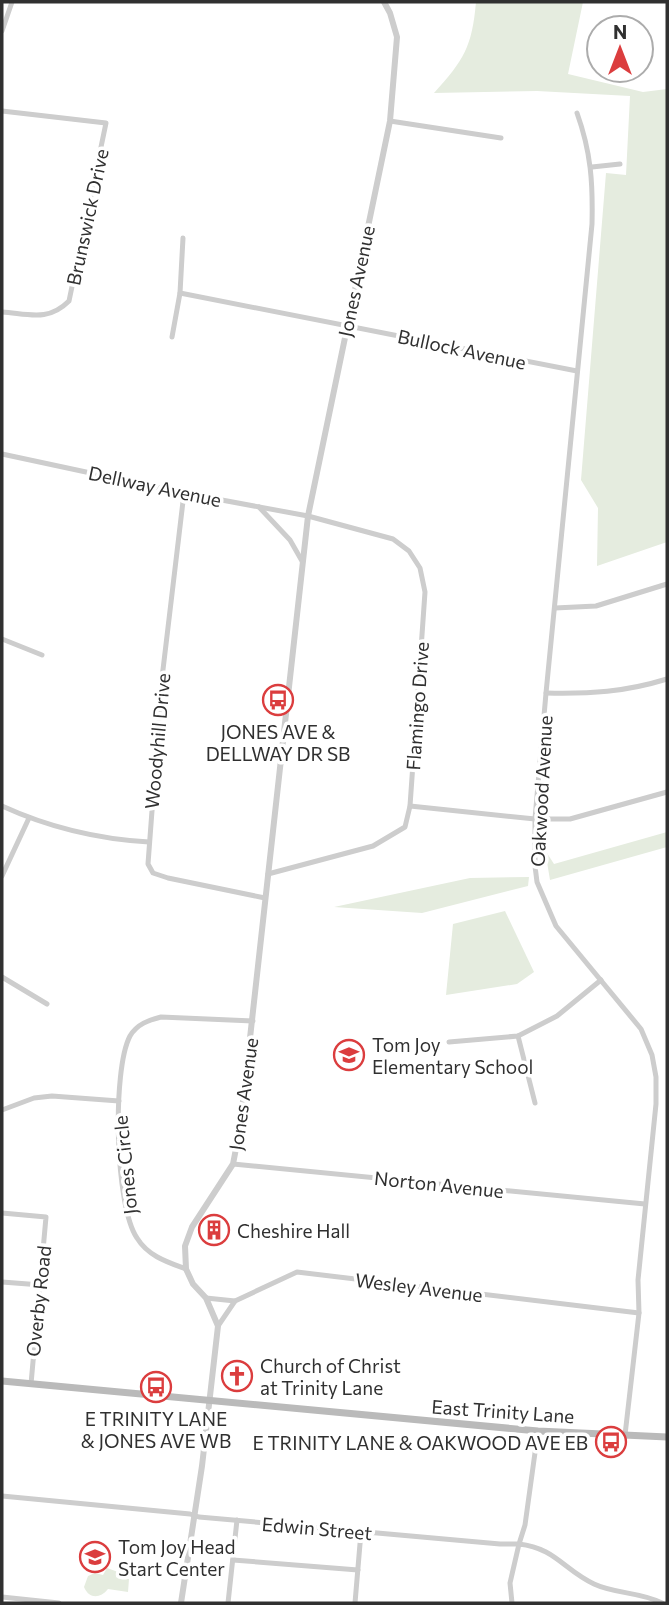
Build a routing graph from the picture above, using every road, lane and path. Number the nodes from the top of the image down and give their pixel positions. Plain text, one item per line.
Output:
1 (12, 2) edge
2 (384, 2) edge
3 (2, 30) edge
4 (2, 111) edge
5 (577, 113) dead end
6 (390, 121) junction
7 (500, 138) dead end
8 (620, 164) dead end
9 (592, 167) junction
10 (183, 238) dead end
11 (180, 293) junction
12 (2, 312) edge
13 (346, 326) junction
14 (173, 337) dead end
15 (577, 371) junction
16 (2, 454) edge
17 (184, 493) junction
18 (259, 507) junction
19 (308, 516) junction
20 (302, 561) junction
21 (667, 584) edge
22 (555, 608) junction
23 (2, 639) edge
24 (42, 655) dead end
25 (667, 679) edge
26 (546, 693) junction
27 (667, 792) edge
28 (2, 806) edge
29 (410, 806) junction
30 (29, 818) junction
31 (535, 819) junction
32 (149, 842) junction
33 (268, 874) junction
34 (2, 876) edge
35 (265, 898) junction
36 (2, 977) edge
37 (601, 980) junction
38 (47, 1004) dead end
39 (253, 1021) junction
40 (518, 1036) junction
41 (449, 1042) dead end
42 (119, 1101) junction
43 (536, 1104) dead end
44 (2, 1110) edge
45 (233, 1164) junction
46 (645, 1204) junction
47 (2, 1213) edge
48 (186, 1269) junction
49 (2, 1282) edge
50 (41, 1286) junction
51 (206, 1297) junction
52 (235, 1301) junction
53 (639, 1313) junction
54 (218, 1326) junction
55 (2, 1381) edge
56 (31, 1384) junction
57 (210, 1402) junction
58 (538, 1431) junction
59 (625, 1434) junction
60 (667, 1437) edge
61 (2, 1496) edge
62 (194, 1516) junction
63 (237, 1520) junction
64 (361, 1532) junction
65 (519, 1544) junction
66 (233, 1560) junction
67 (358, 1570) junction
68 (2, 1597) edge
69 (60, 1603) edge
70 (181, 1603) edge
71 (228, 1603) edge
72 (355, 1603) edge
73 (512, 1603) edge
74 (662, 1603) edge

1 - 3 street
2 - 6 street, Jones Avenue
4 - 12 street, Brunswick Drive
5 - 9 street, Oakwood Avenue
6 - 7 street
6 - 13 street, Jones Avenue
8 - 9 street
9 - 15 street, Oakwood Avenue
10 - 11 street
11 - 13 street, Bullock Avenue
11 - 14 street
13 - 15 street, Bullock Avenue
13 - 19 street, Jones Avenue
15 - 22 street, Oakwood Avenue
16 - 17 street, Dellway Avenue
17 - 18 street, Dellway Avenue
17 - 32 street, Woodyhill Drive
18 - 19 street, Dellway Avenue
18 - 20 street
19 - 20 street, Jones Avenue
19 - 29 street, Flamingo Drive
20 - 33 street, Jones Avenue
21 - 22 street
22 - 26 street, Oakwood Avenue
23 - 24 street
25 - 26 street
26 - 31 street, Oakwood Avenue
27 - 31 street
28 - 30 street
29 - 31 street
29 - 33 street, Flamingo Drive
30 - 32 street
30 - 34 street
31 - 37 street, Oakwood Avenue
32 - 35 street, Woodyhill Drive
33 - 35 street, Jones Avenue
35 - 39 street, Jones Avenue
36 - 38 street
37 - 40 street
37 - 46 street, Oakwood Avenue
39 - 42 street, Jones Circle
39 - 45 street, Jones Avenue
40 - 41 street
40 - 43 street
42 - 44 street
42 - 48 street, Jones Circle
45 - 46 street, Norton Avenue
45 - 48 street, Jones Avenue
46 - 53 street, Oakwood Avenue
47 - 50 street, Overby Road
48 - 51 street
49 - 50 street
50 - 56 street, Overby Road
51 - 52 street
51 - 54 street
52 - 53 street, Wesley Avenue
52 - 54 street
53 - 59 street, Oakwood Avenue
54 - 57 street
55 - 56 main road, East Trinity Lane
56 - 57 main road, East Trinity Lane
57 - 58 main road, East Trinity Lane
57 - 62 street
58 - 59 main road, East Trinity Lane
58 - 65 street
59 - 60 main road, East Trinity Lane
61 - 62 street, Edwin Street
62 - 63 street, Edwin Street
62 - 70 street
63 - 64 street, Edwin Street
63 - 66 street
64 - 65 street, Edwin Street
64 - 67 street
65 - 73 street
65 - 74 street, Edwin Street
66 - 67 street
66 - 71 street
67 - 72 street
68 - 69 street

